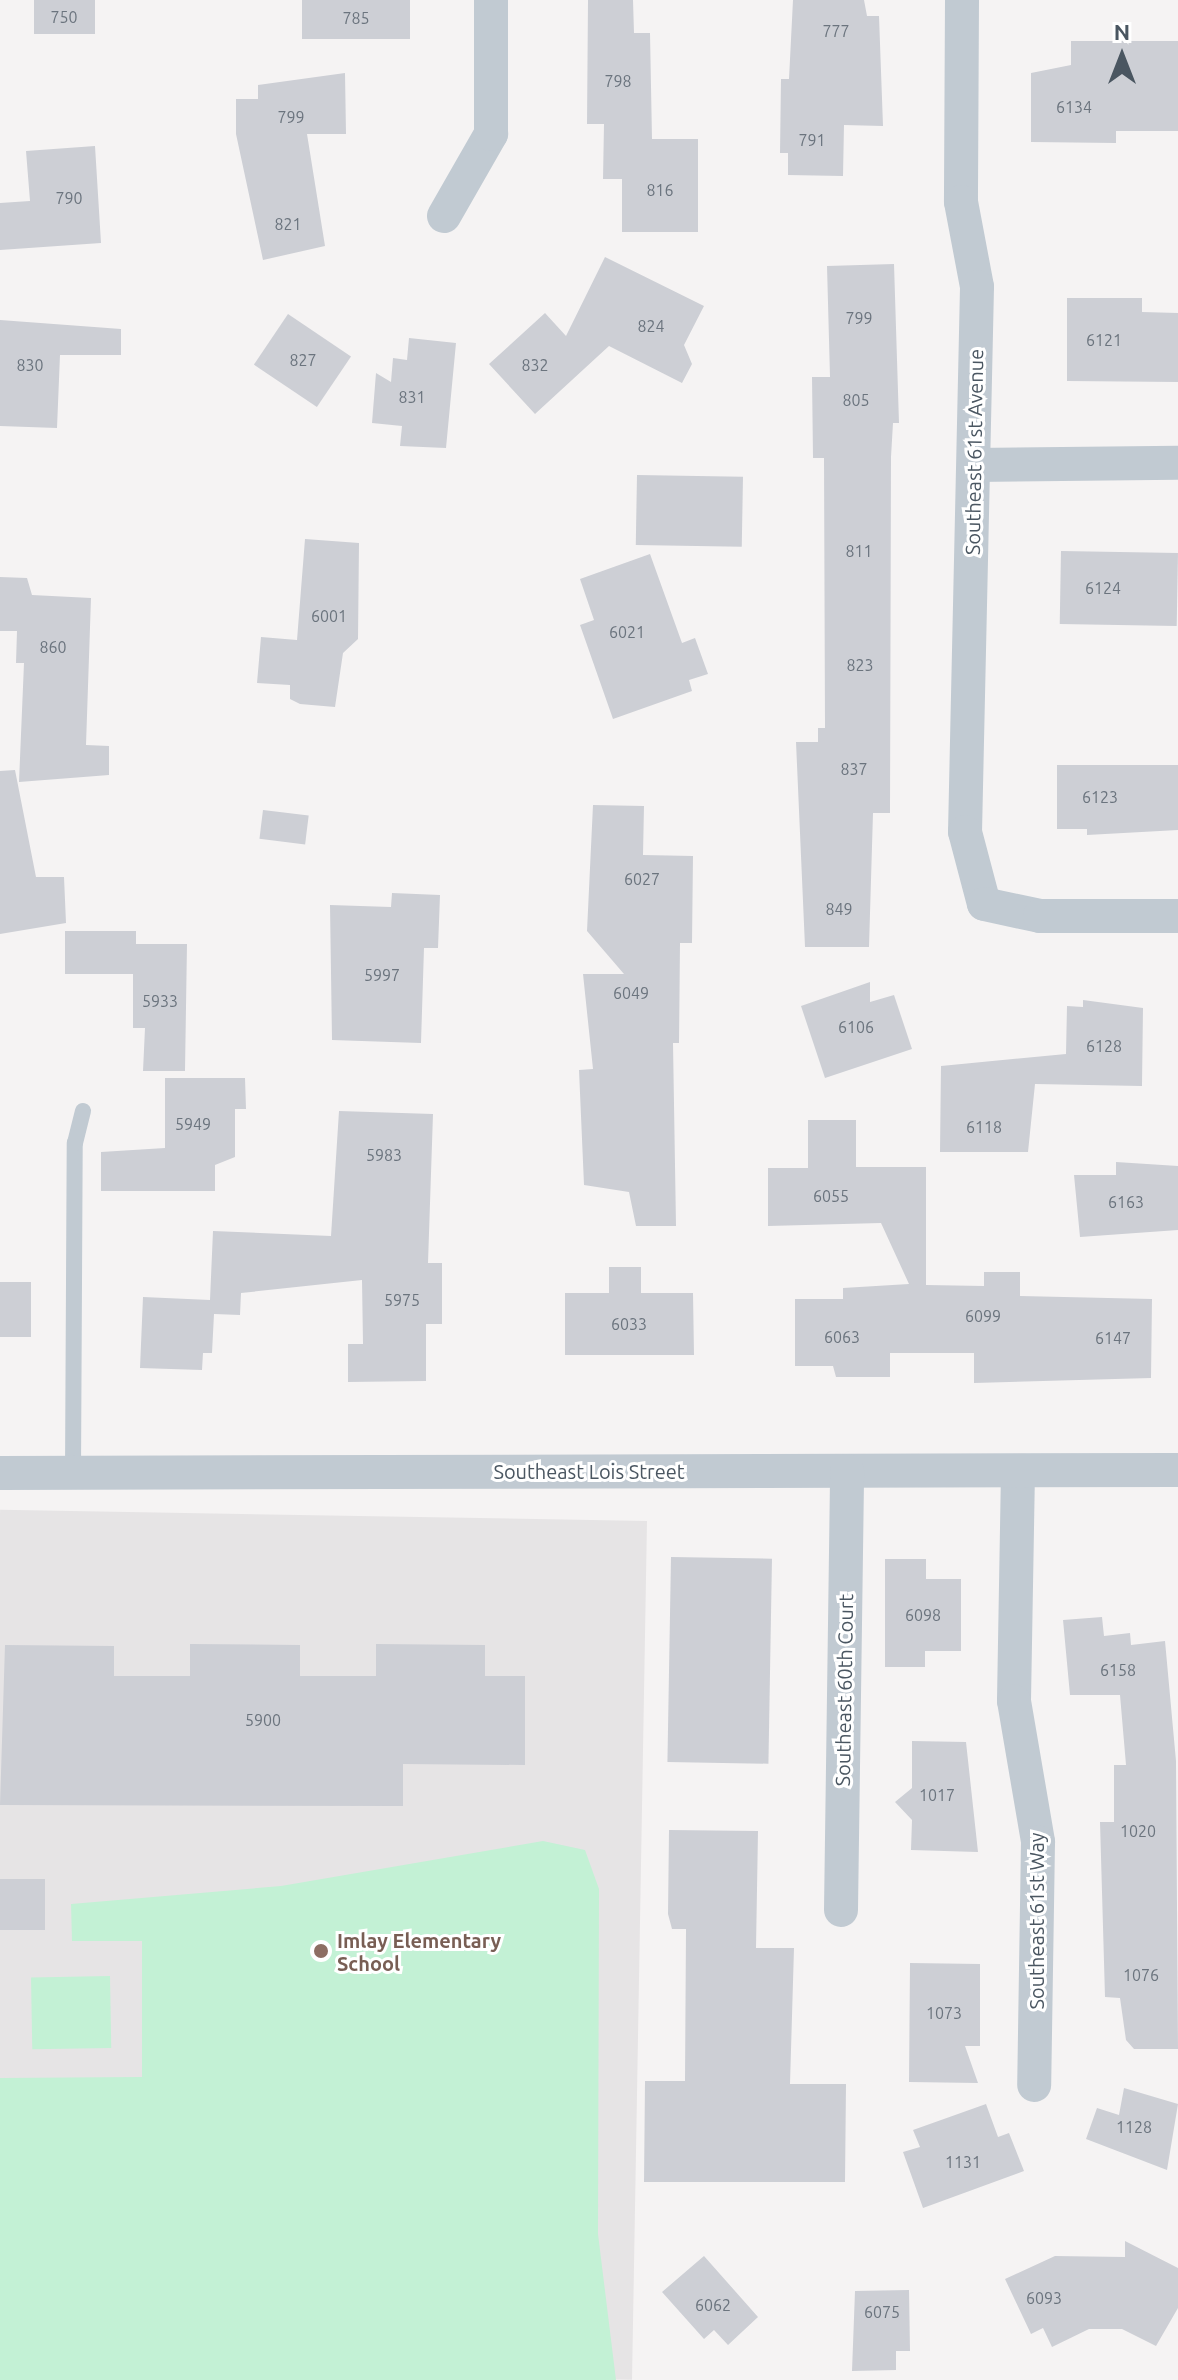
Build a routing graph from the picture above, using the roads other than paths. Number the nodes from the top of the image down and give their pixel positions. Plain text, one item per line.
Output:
1 (491, 0) edge
2 (962, 0) edge
3 (444, 216) dead end
4 (1178, 463) edge
5 (974, 465) junction
6 (1178, 916) edge
7 (83, 1111) dead end
8 (1178, 1470) edge
9 (847, 1471) junction
10 (1018, 1471) junction
11 (0, 1473) edge
12 (73, 1473) junction
13 (841, 1910) dead end
14 (1034, 2085) dead end

1 - 3 street
2 - 5 street, Southeast 61st Avenue
4 - 5 street
5 - 6 street, Southeast 61st Avenue
7 - 12 lane
8 - 10 street, Southeast Lois Street
9 - 10 street, Southeast Lois Street
9 - 12 street, Southeast Lois Street
9 - 13 street, Southeast 60th Court
10 - 14 street, Southeast 61st Way
11 - 12 street, Southeast Lois Street

